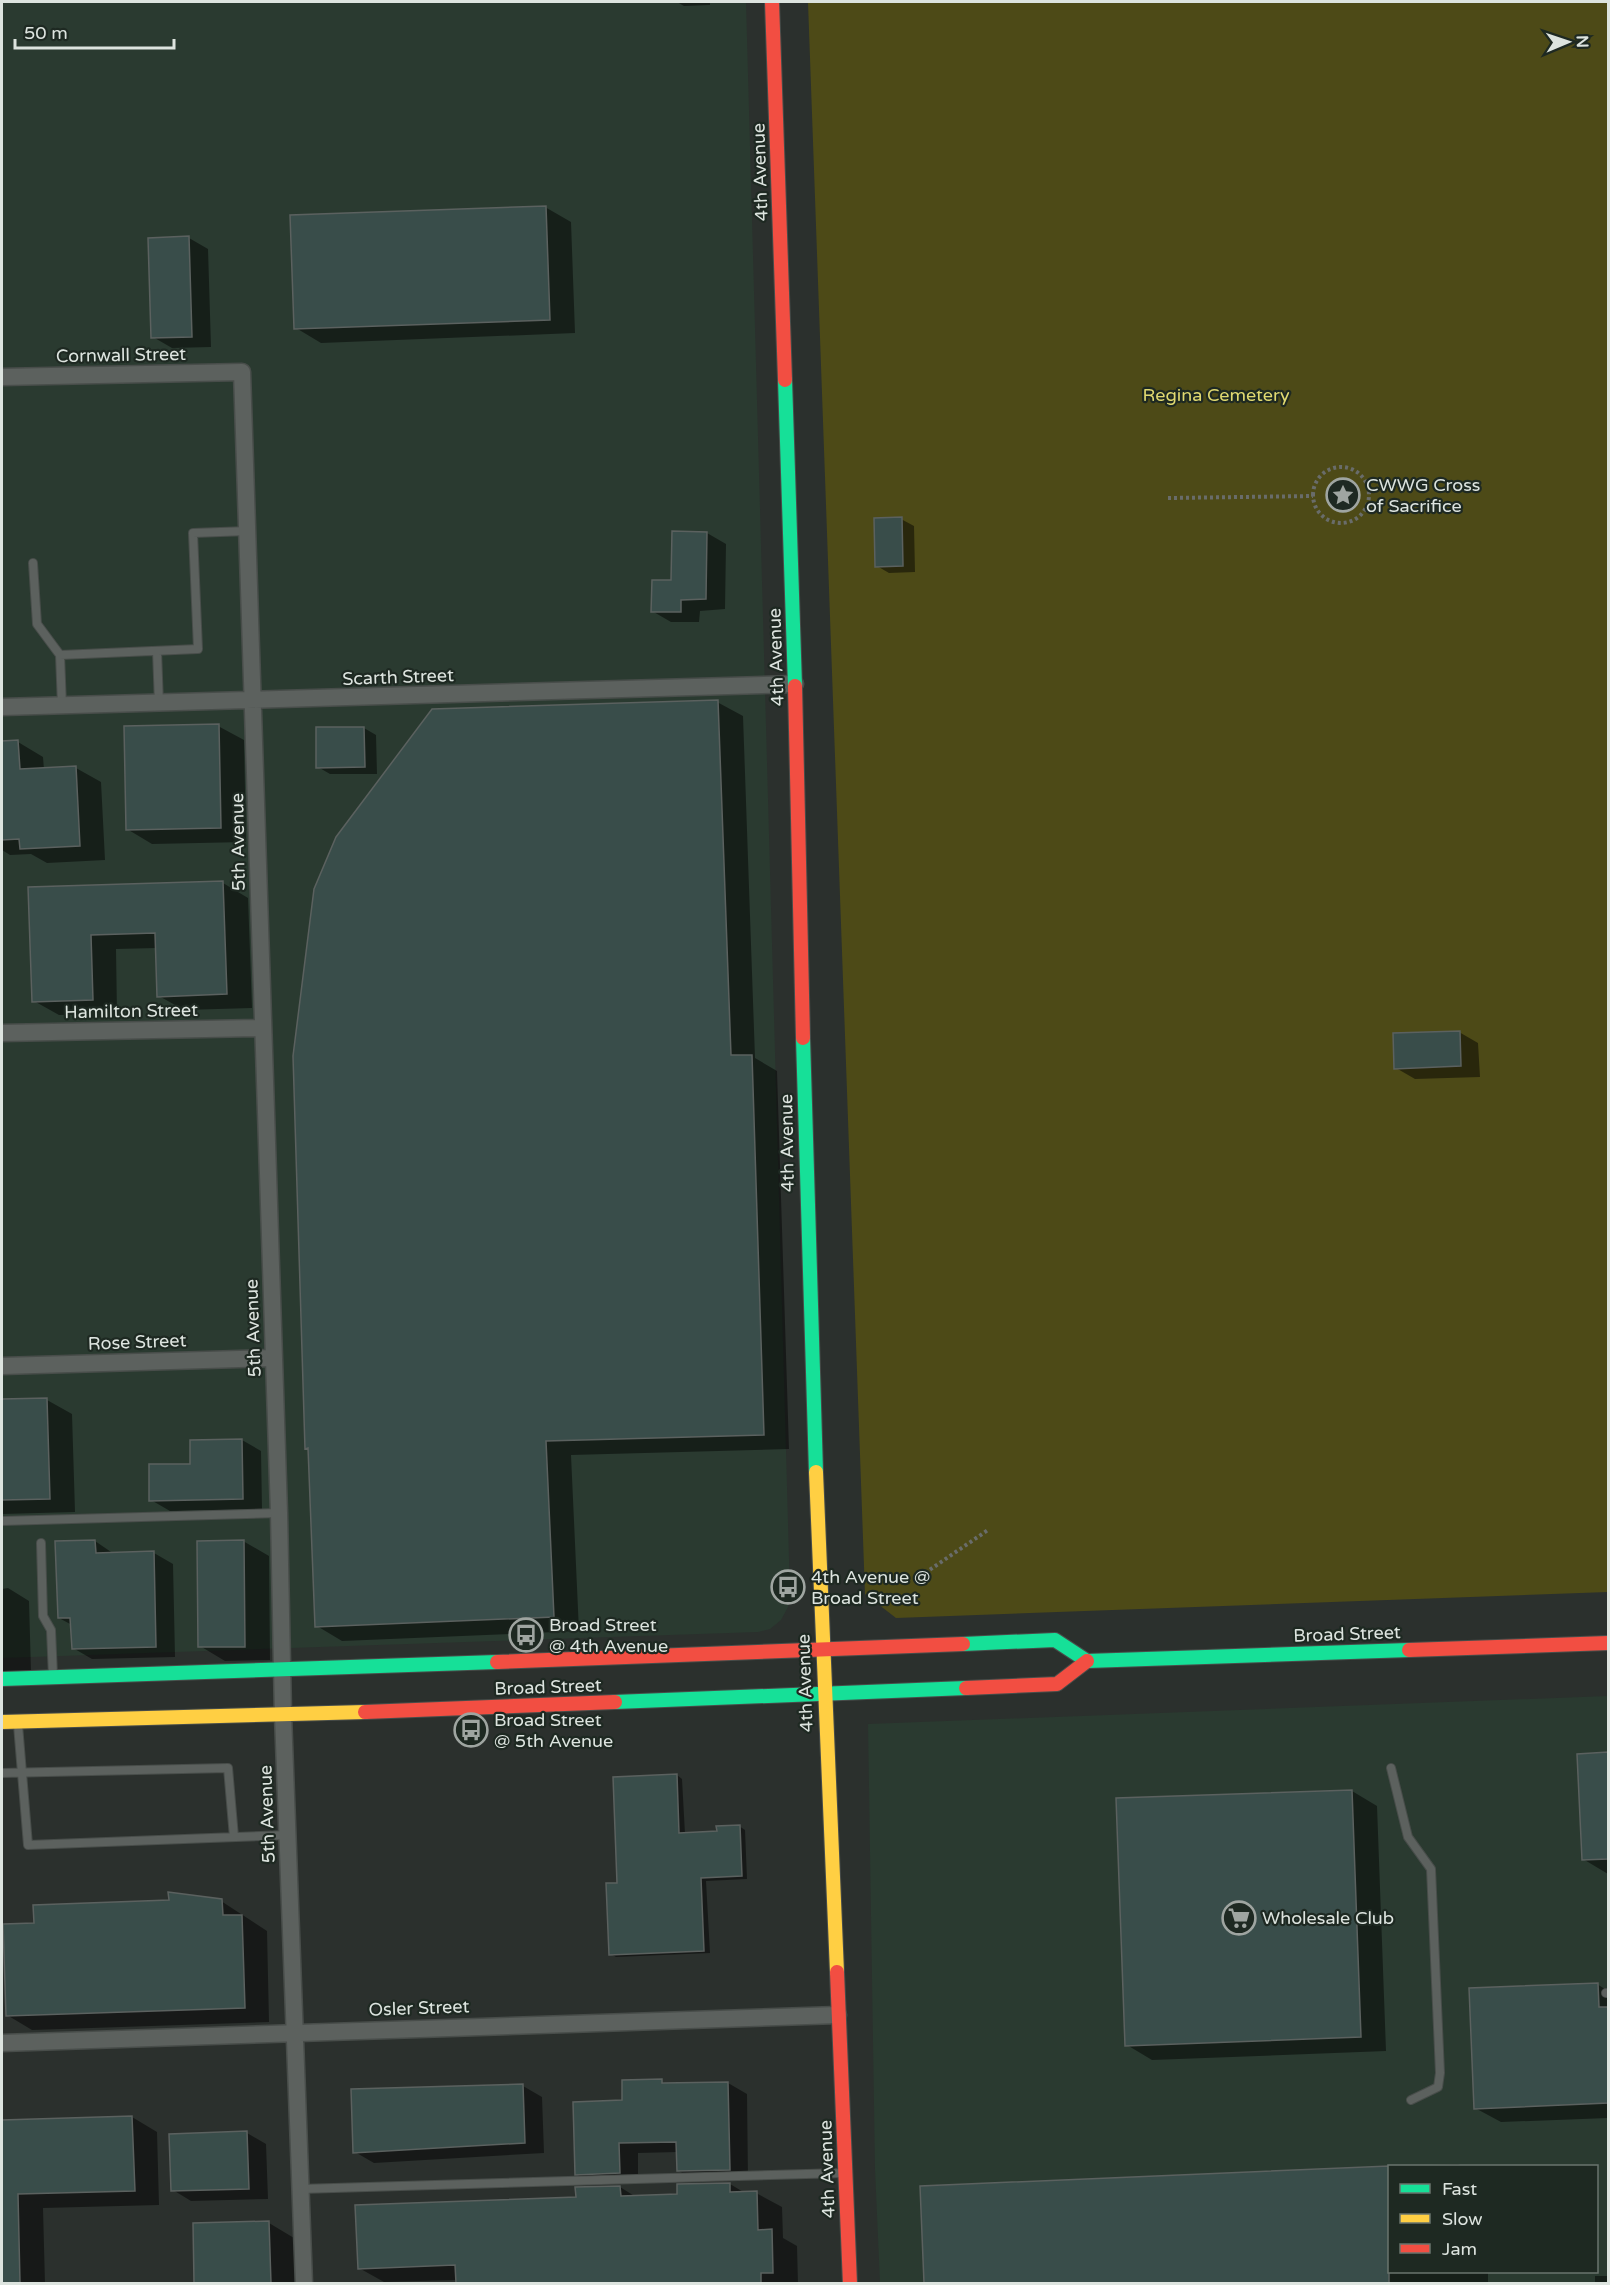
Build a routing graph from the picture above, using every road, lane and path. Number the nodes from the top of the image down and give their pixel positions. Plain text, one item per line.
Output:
1 (772, 2) edge
2 (242, 372) joint
3 (2, 377) edge
4 (1312, 496) junction
5 (1168, 498) dead end
6 (248, 531) junction
7 (33, 563) dead end
8 (157, 651) junction
9 (60, 655) junction
10 (795, 684) junction
11 (254, 702) junction
12 (159, 704) junction
13 (62, 706) junction
14 (2, 707) edge
15 (262, 1028) junction
16 (2, 1034) edge
17 (274, 1358) junction
18 (2, 1366) edge
19 (279, 1513) junction
20 (2, 1521) edge
21 (988, 1530) dead end
22 (41, 1543) dead end
23 (926, 1573) dead end
24 (1608, 1643) edge
25 (822, 1648) junction
26 (1088, 1661) junction
27 (282, 1671) junction
28 (53, 1677) junction
29 (2, 1679) edge
30 (824, 1694) junction
31 (283, 1715) junction
32 (2, 1722) edge
33 (18, 1722) junction
34 (1391, 1768) dead end
35 (22, 1772) junction
36 (2, 1773) edge
37 (287, 1835) junction
38 (234, 1837) junction
39 (838, 2015) junction
40 (293, 2033) junction
41 (2, 2043) edge
42 (1411, 2100) dead end
43 (846, 2173) junction
44 (300, 2189) junction
45 (304, 2283) edge
46 (850, 2283) edge

1 - 10 main road, 4th Avenue
2 - 3 street, Cornwall Street
2 - 6 street, 5th Avenue
4 - 4 path
4 - 5 path
6 - 8 lane
6 - 11 street, 5th Avenue
7 - 9 lane
8 - 9 lane
8 - 12 lane
9 - 13 lane
10 - 11 street, Scarth Street
10 - 25 main road, 4th Avenue
11 - 12 street, Scarth Street
11 - 15 street, 5th Avenue
12 - 13 street, Scarth Street
13 - 14 street, Scarth Street
15 - 16 street, Hamilton Street
15 - 17 street, 5th Avenue
17 - 18 street, Rose Street
17 - 19 street, 5th Avenue
19 - 20 lane
19 - 27 street, 5th Avenue
21 - 23 path
22 - 28 lane
24 - 26 main road, Broad Street
25 - 26 main road, Broad Street
25 - 27 main road, Broad Street
25 - 30 main road, 4th Avenue
26 - 30 main road, Broad Street
27 - 28 main road, Broad Street
27 - 31 street, 5th Avenue
28 - 29 main road, Broad Street
30 - 31 main road, Broad Street
30 - 39 main road, 4th Avenue
31 - 33 main road, Broad Street
31 - 37 street, 5th Avenue
32 - 33 main road, Broad Street
33 - 35 lane
34 - 42 lane
35 - 36 lane
35 - 38 lane
35 - 38 lane
37 - 38 lane
37 - 40 street, 5th Avenue
39 - 40 street, Osler Street
39 - 43 main road, 4th Avenue
40 - 41 street, Osler Street
40 - 44 street, 5th Avenue
43 - 44 lane
43 - 46 main road, 4th Avenue
44 - 45 street, 5th Avenue

